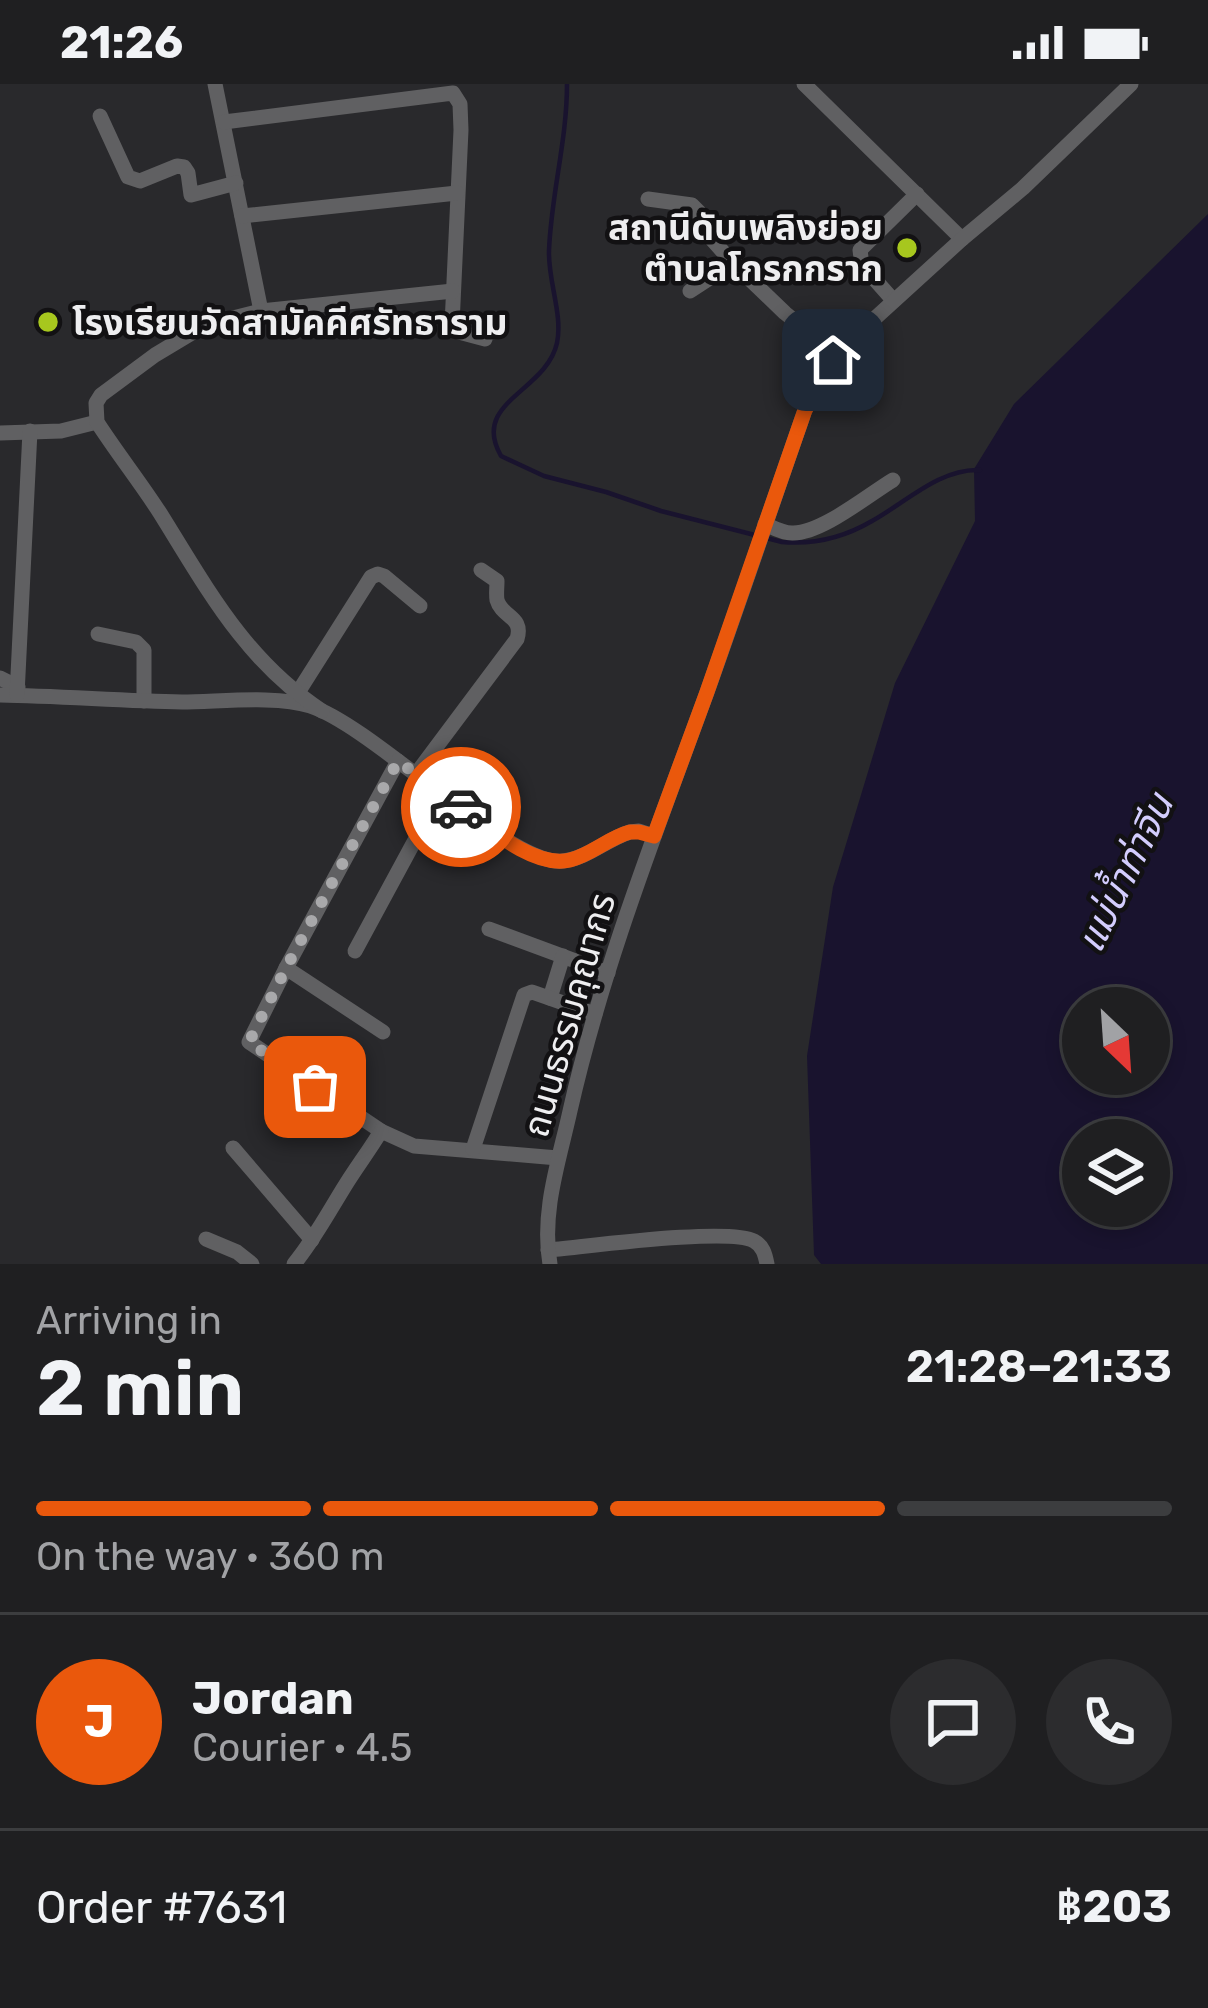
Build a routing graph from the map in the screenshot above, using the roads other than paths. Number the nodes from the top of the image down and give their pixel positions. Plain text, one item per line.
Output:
1 (215, 84) edge
2 (804, 84) edge
3 (1131, 84) edge
4 (100, 116) dead end
5 (224, 122) junction
6 (236, 183) junction
7 (457, 193) junction
8 (917, 194) junction
9 (648, 199) dead end
10 (242, 216) junction
11 (962, 239) junction
12 (734, 263) junction
13 (453, 291) junction
14 (690, 291) dead end
15 (893, 300) junction
16 (261, 311) junction
17 (484, 339) dead end
18 (837, 356) junction
19 (98, 422) junction
20 (30, 431) junction
21 (0, 433) edge
22 (893, 480) dead end
23 (764, 526) junction
24 (481, 570) dead end
25 (420, 606) dead end
26 (98, 634) dead end
27 (0, 678) edge
28 (12, 692) edge
29 (297, 694) junction
30 (144, 701) junction
31 (322, 711) junction
32 (398, 761) junction
33 (416, 774) junction
34 (441, 792) junction
35 (654, 836) junction
36 (489, 929) dead end
37 (356, 951) dead end
38 (563, 956) junction
39 (286, 968) junction
40 (608, 973) junction
41 (550, 998) junction
42 (595, 1014) junction
43 (383, 1032) dead end
44 (381, 1131) junction
45 (232, 1148) dead end
46 (473, 1149) junction
47 (559, 1158) junction
48 (206, 1239) dead end
49 (312, 1240) junction
50 (549, 1257) edge
51 (253, 1264) edge
52 (293, 1264) edge
53 (767, 1264) edge

1 - 5 street
2 - 8 street
3 - 11 street, ถนนธรรมคุณากร
4 - 6 street
5 - 6 street
5 - 7 street
6 - 10 street
7 - 10 street
7 - 13 street
8 - 11 street
8 - 15 street
9 - 12 street
10 - 16 street
11 - 15 street, ถนนธรรมคุณากร
12 - 14 street
12 - 18 street
13 - 16 street
13 - 17 street
15 - 18 street, ถนนธรรมคุณากร
16 - 19 street
18 - 23 street, ถนนธรรมคุณากร
19 - 20 street
19 - 29 street
20 - 21 street
20 - 28 street
22 - 23 street
23 - 35 street, ถนนธรรมคุณากร
24 - 33 street
25 - 29 street
26 - 30 street
27 - 28 street
28 - 30 street
29 - 31 street
30 - 31 street
31 - 32 street
32 - 33 street
32 - 39 street
33 - 34 street
34 - 35 street
34 - 37 street
35 - 40 street, ถนนธรรมคุณากร
36 - 38 street
38 - 40 street
38 - 41 street
39 - 43 street
39 - 44 street
40 - 42 street, ถนนธรรมคุณากร
41 - 42 street
41 - 46 street
42 - 47 street, ถนนธรรมคุณากร
44 - 46 street
44 - 49 street
45 - 49 street
46 - 47 street
47 - 50 street, ถนนธรรมคุณากร
48 - 51 street
49 - 52 street
50 - 53 street

